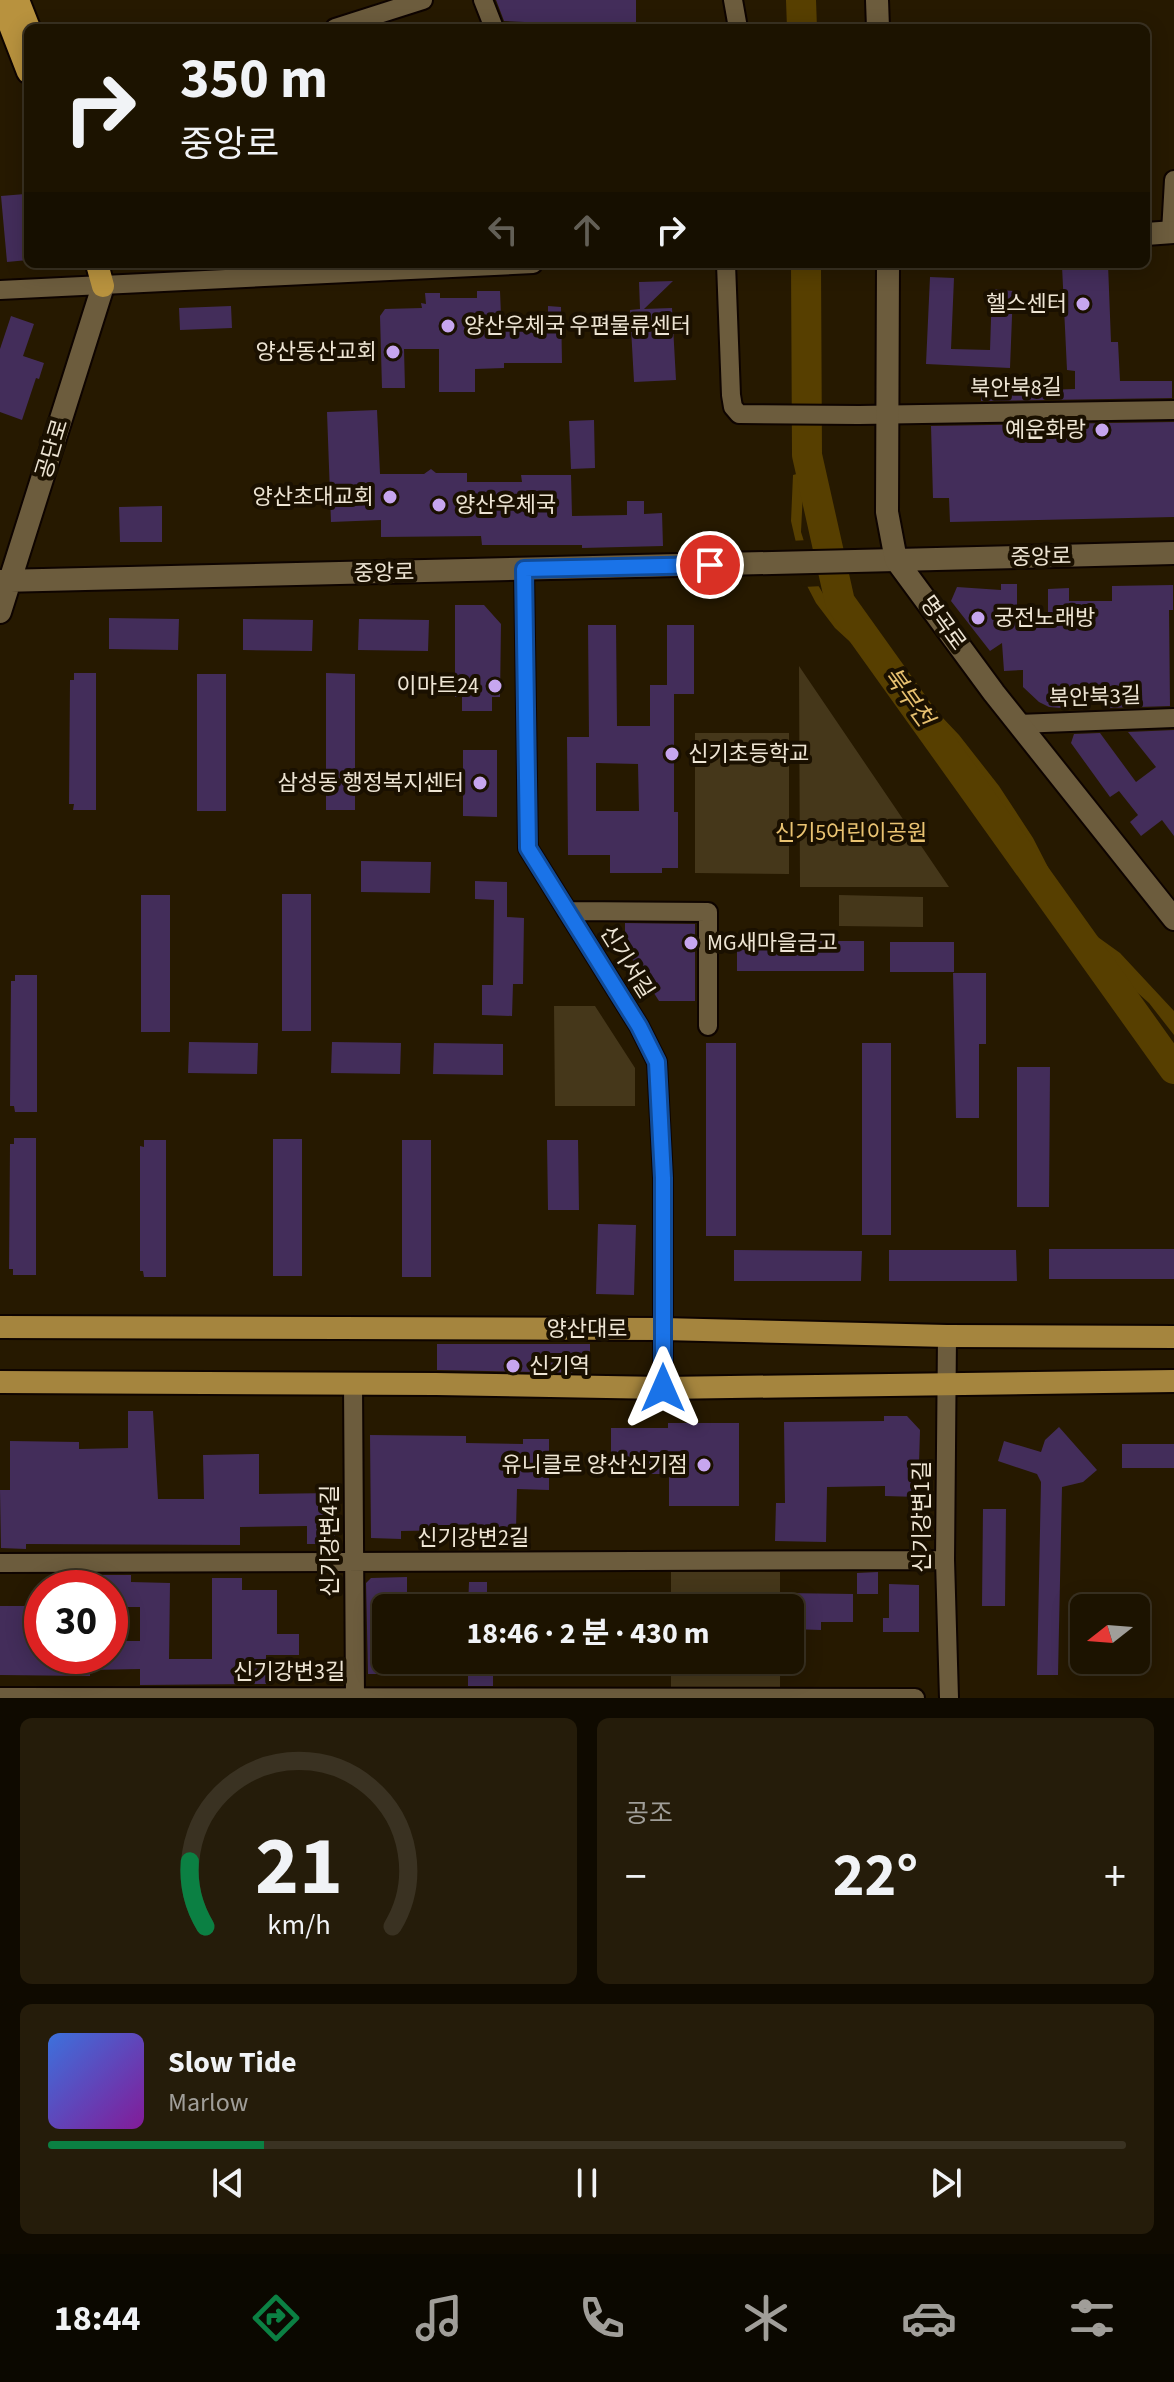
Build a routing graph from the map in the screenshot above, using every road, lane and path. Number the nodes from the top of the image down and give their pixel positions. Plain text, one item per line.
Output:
1 (0, 0) edge
2 (18, 0) edge
3 (423, 0) edge
4 (483, 0) edge
5 (733, 0) edge
6 (877, 0) edge
7 (27, 24) edge
8 (348, 24) edge
9 (492, 24) edge
10 (737, 24) edge
11 (878, 24) edge
12 (24, 62) edge
13 (1174, 180) edge
14 (1172, 232) edge
15 (1150, 234) edge
16 (375, 268) edge
17 (726, 268) edge
18 (888, 268) edge
19 (101, 271) edge
20 (257, 271) edge
21 (0, 290) edge
22 (1174, 410) edge
23 (887, 414) junction
24 (1174, 553) edge
25 (896, 560) junction
26 (524, 569) junction
27 (5, 581) edge
28 (0, 612) edge
29 (1174, 718) edge
30 (1018, 724) junction
31 (567, 911) junction
32 (1174, 919) edge
33 (708, 1026) dead end
34 (0, 1327) edge
35 (663, 1329) junction
36 (947, 1336) junction
37 (1174, 1337) edge
38 (1174, 1381) edge
39 (0, 1382) edge
40 (353, 1383) junction
41 (947, 1383) junction
42 (663, 1388) junction
43 (945, 1560) junction
44 (0, 1563) edge
45 (354, 1563) junction
46 (0, 1697) edge
47 (355, 1697) edge
48 (915, 1698) edge
49 (949, 1698) edge

1 - 12 highway
2 - 7 highway
3 - 8 street
4 - 9 street
5 - 10 street
6 - 11 street
13 - 14 street
14 - 15 street
16 - 20 street
17 - 23 street, 북안북8길
18 - 23 street, 명곡로
19 - 20 street
19 - 21 street
19 - 27 street, 공단로
22 - 23 street, 북안북8길
23 - 25 street, 명곡로
24 - 25 street, 중앙로
25 - 26 street, 중앙로
25 - 30 street, 명곡로
26 - 27 street, 중앙로
26 - 31 street, 신기서길
27 - 28 street, 공단로
29 - 30 street, 북안북3길
30 - 32 street, 명곡로
31 - 33 street
31 - 35 street, 신기서길
34 - 35 main road, 양산대로
35 - 36 main road, 양산대로
35 - 42 street, 신기서길
36 - 37 main road, 양산대로
36 - 41 street, 신기강변1길
38 - 41 main road
39 - 40 main road
40 - 42 main road
40 - 45 street, 신기강변4길
41 - 42 main road
41 - 43 street, 신기강변1길
43 - 45 street, 신기강변2길
43 - 49 street, 신기강변1길
44 - 45 street, 신기강변2길
45 - 47 street, 신기강변4길
46 - 47 street, 신기강변3길
47 - 48 street, 신기강변3길

